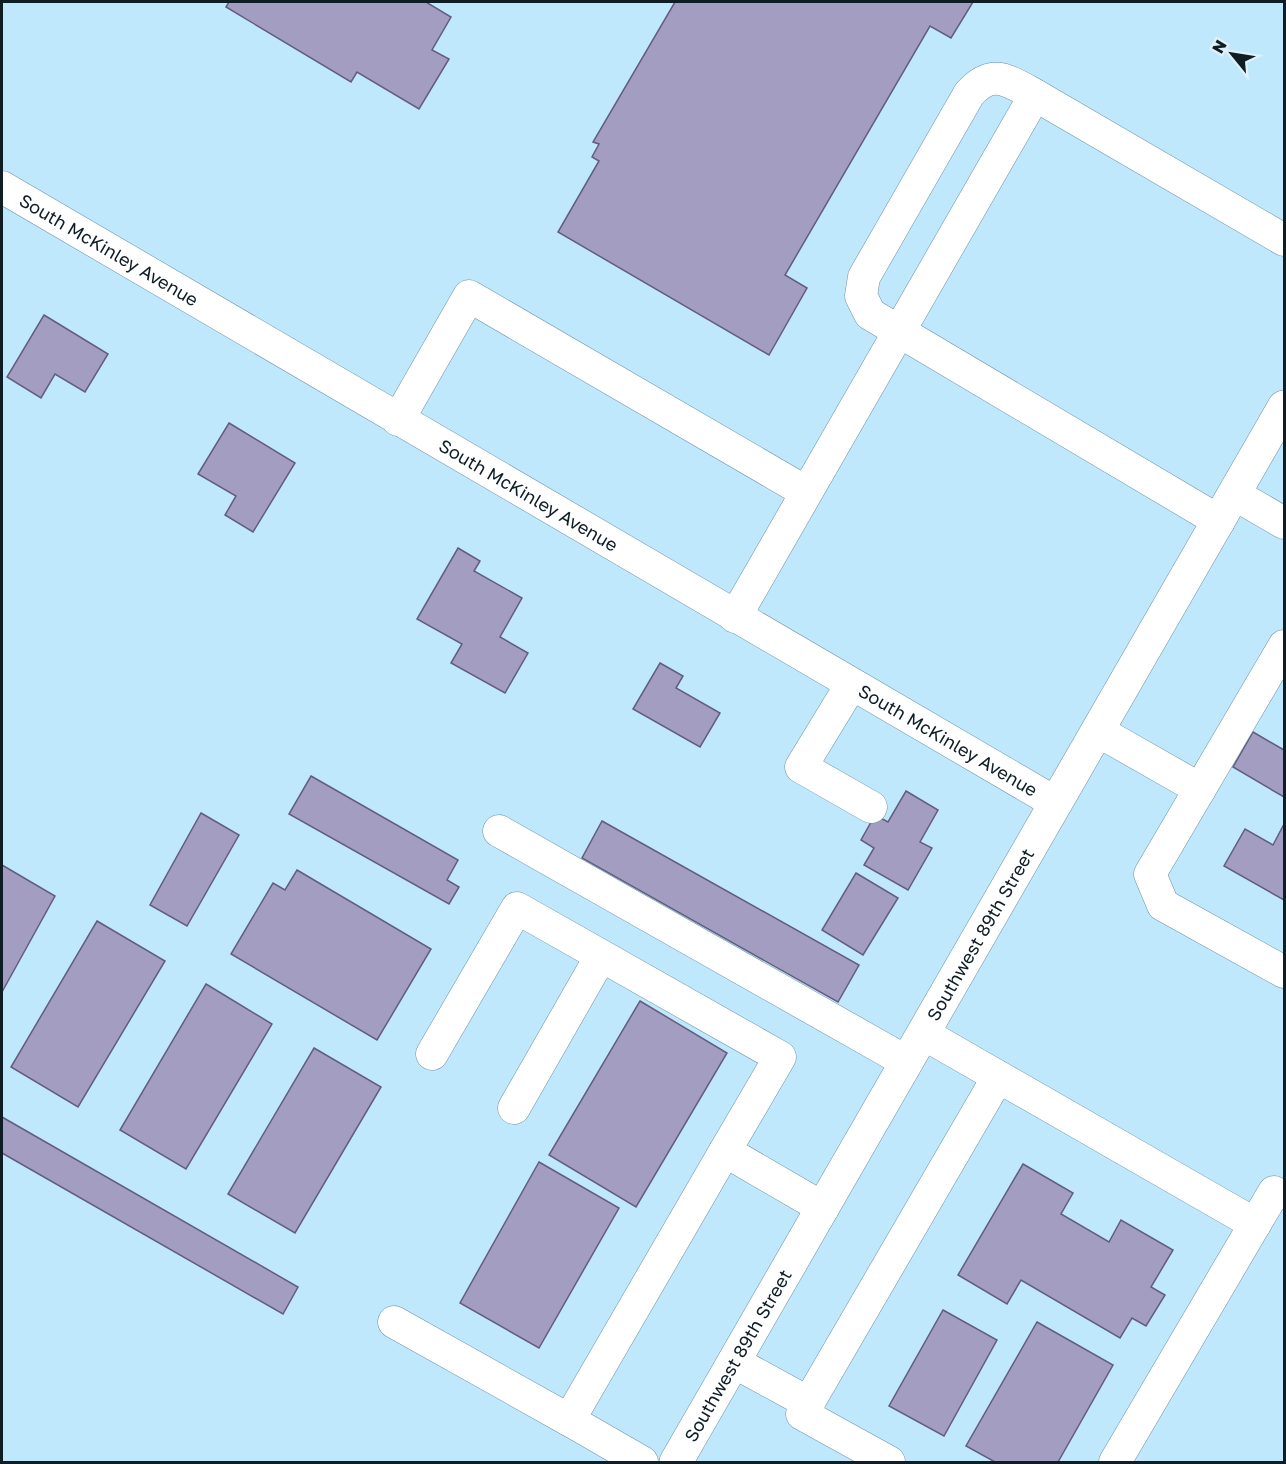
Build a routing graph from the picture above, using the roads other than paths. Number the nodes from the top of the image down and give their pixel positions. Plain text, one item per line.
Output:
1 (1035, 95) junction
2 (2, 187) edge
3 (1284, 240) edge
4 (899, 331) junction
5 (1284, 407) edge
6 (398, 420) junction
7 (806, 492) junction
8 (1227, 508) junction
9 (1284, 523) edge
10 (735, 617) junction
11 (1284, 646) edge
12 (851, 685) junction
13 (1098, 731) junction
14 (1200, 789) junction
15 (1056, 803) junction
16 (871, 807) dead end
17 (499, 831) dead end
18 (601, 956) junction
19 (1284, 972) edge
20 (924, 1034) junction
21 (432, 1054) dead end
22 (907, 1062) junction
23 (998, 1077) junction
24 (514, 1108) dead end
25 (725, 1151) junction
26 (1274, 1192) dead end
27 (823, 1208) junction
28 (1255, 1224) junction
29 (394, 1322) dead end
30 (734, 1362) junction
31 (809, 1403) junction
32 (569, 1420) junction
33 (642, 1462) edge
34 (676, 1462) edge
35 (888, 1462) edge
36 (1115, 1462) edge

1 - 3 street
1 - 4 street
1 - 4 street
2 - 6 street, South McKinley Avenue
4 - 7 street
4 - 8 street
5 - 8 main road, Southwest 89th Street
6 - 7 street
6 - 10 street, South McKinley Avenue
7 - 10 street
8 - 9 street
8 - 13 main road, Southwest 89th Street
10 - 12 street, South McKinley Avenue
11 - 14 street
12 - 15 street, South McKinley Avenue
12 - 16 street
13 - 14 street
13 - 15 main road, Southwest 89th Street
14 - 19 street
15 - 20 main road, Southwest 89th Street
17 - 22 street
18 - 21 street
18 - 24 street
18 - 25 street
20 - 22 main road, Southwest 89th Street
20 - 23 street
22 - 27 main road, Southwest 89th Street
23 - 28 street
23 - 31 street
25 - 27 street
25 - 32 street
26 - 28 street
27 - 30 main road, Southwest 89th Street
28 - 36 street
29 - 32 street
30 - 31 street
30 - 34 main road, Southwest 89th Street
31 - 35 street
32 - 33 street

